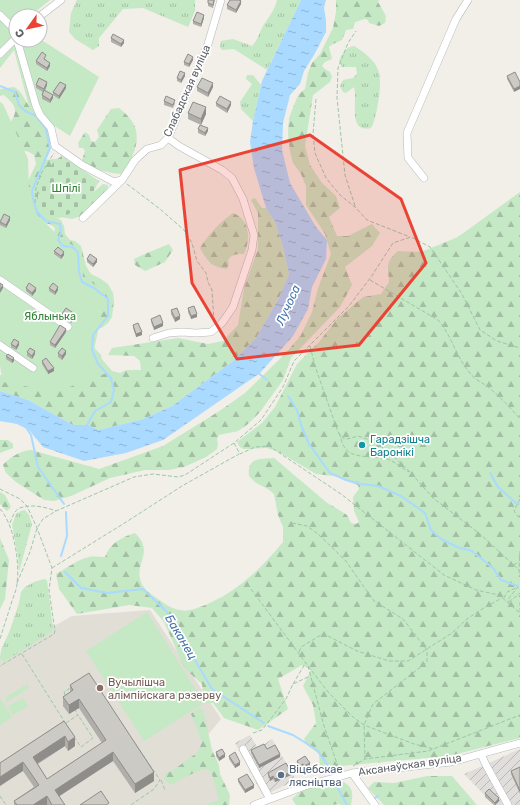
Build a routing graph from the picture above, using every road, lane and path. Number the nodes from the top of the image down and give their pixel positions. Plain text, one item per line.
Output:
1 (60, 0) edge
2 (221, 0) edge
3 (468, 0) edge
4 (48, 10) edge
5 (0, 15) edge
6 (8, 23) edge
7 (356, 31) dead end
8 (8, 46) edge
9 (19, 48) edge
10 (0, 54) edge
11 (316, 99) dead end
12 (168, 138) junction
13 (55, 146) junction
14 (424, 178) dead end
15 (122, 180) junction
16 (36, 202) dead end
17 (355, 207) junction
18 (83, 218) dead end
19 (411, 237) junction
20 (0, 280) edge
21 (369, 280) junction
22 (68, 327) dead end
23 (213, 330) junction
24 (153, 338) dead end
25 (0, 345) edge
26 (310, 346) junction
27 (520, 348) edge
28 (34, 368) dead end
29 (520, 419) edge
30 (338, 432) junction
31 (234, 443) junction
32 (240, 454) junction
33 (411, 473) junction
34 (0, 489) edge
35 (520, 499) edge
36 (27, 506) junction
37 (0, 509) edge
38 (56, 511) junction
39 (520, 519) edge
40 (10, 523) junction
41 (292, 523) dead end
42 (37, 528) junction
43 (520, 551) edge
44 (519, 562) edge
45 (513, 565) junction
46 (52, 568) junction
47 (519, 570) junction
48 (520, 577) edge
49 (18, 583) junction
50 (251, 589) dead end
51 (520, 593) edge
52 (503, 598) junction
53 (520, 601) edge
54 (508, 602) junction
55 (520, 612) edge
56 (0, 639) edge
57 (427, 650) junction
58 (299, 653) junction
59 (22, 654) junction
60 (306, 662) junction
61 (0, 666) edge
62 (308, 666) junction
63 (310, 675) junction
64 (293, 684) junction
65 (70, 688) edge
66 (67, 698) edge
67 (74, 709) dead end
68 (78, 715) junction
69 (520, 715) edge
70 (65, 723) junction
71 (63, 725) edge
72 (364, 725) junction
73 (253, 733) dead end
74 (129, 734) edge
75 (73, 735) edge
76 (520, 743) edge
77 (243, 749) dead end
78 (435, 749) junction
79 (481, 754) junction
80 (365, 759) junction
81 (352, 773) junction
82 (341, 776) junction
83 (160, 780) junction
84 (165, 790) dead end
85 (0, 796) edge
86 (270, 799) junction
87 (6, 805) edge
88 (131, 805) edge
89 (254, 805) edge
90 (375, 805) edge
91 (508, 805) edge

1 - 4 street
2 - 12 street, Слабадская вуліца
3 - 14 street
5 - 6 street
7 - 17 path
8 - 10 street
9 - 13 street
11 - 17 path
12 - 15 street, Слабадская вуліца
12 - 23 street
13 - 15 street
13 - 16 path
15 - 18 street, Слабадская вуліца
15 - 23 path
17 - 19 path
19 - 21 path
19 - 27 path
20 - 22 street
21 - 26 path
21 - 29 path
23 - 24 street
25 - 28 street
26 - 30 path
26 - 31 path
30 - 33 path
30 - 33 path
31 - 32 path
31 - 38 path
32 - 46 path
32 - 52 path
33 - 45 path
34 - 36 path
35 - 39 path
36 - 38 path
36 - 40 path
36 - 42 path
37 - 40 path
38 - 42 path
40 - 49 path
41 - 57 path
42 - 46 path
42 - 49 path
43 - 44 path
44 - 45 path
44 - 47 path
45 - 47 path
46 - 59 path
47 - 48 path
49 - 56 path
50 - 58 path
51 - 54 path
52 - 54 path
52 - 54 path
52 - 57 path
53 - 55 path
54 - 55 path
57 - 58 path
57 - 72 path
58 - 60 path
59 - 61 path
59 - 70 path
60 - 62 path
60 - 64 path
62 - 63 path
62 - 72 path
63 - 64 path
63 - 82 path
64 - 73 path
65 - 66 path
67 - 68 path
68 - 70 path
68 - 75 path
69 - 78 path
70 - 71 path
72 - 78 path
72 - 80 path
74 - 83 path
76 - 79 street, Аксанаўская вуліца
77 - 86 street
78 - 80 path
79 - 81 street, Аксанаўская вуліца
79 - 91 street
80 - 82 path
81 - 82 street, Аксанаўская вуліца
81 - 90 street
82 - 86 street, Аксанаўская вуліца
83 - 84 path
83 - 88 path
85 - 87 path
86 - 89 street, Аксанаўская вуліца

